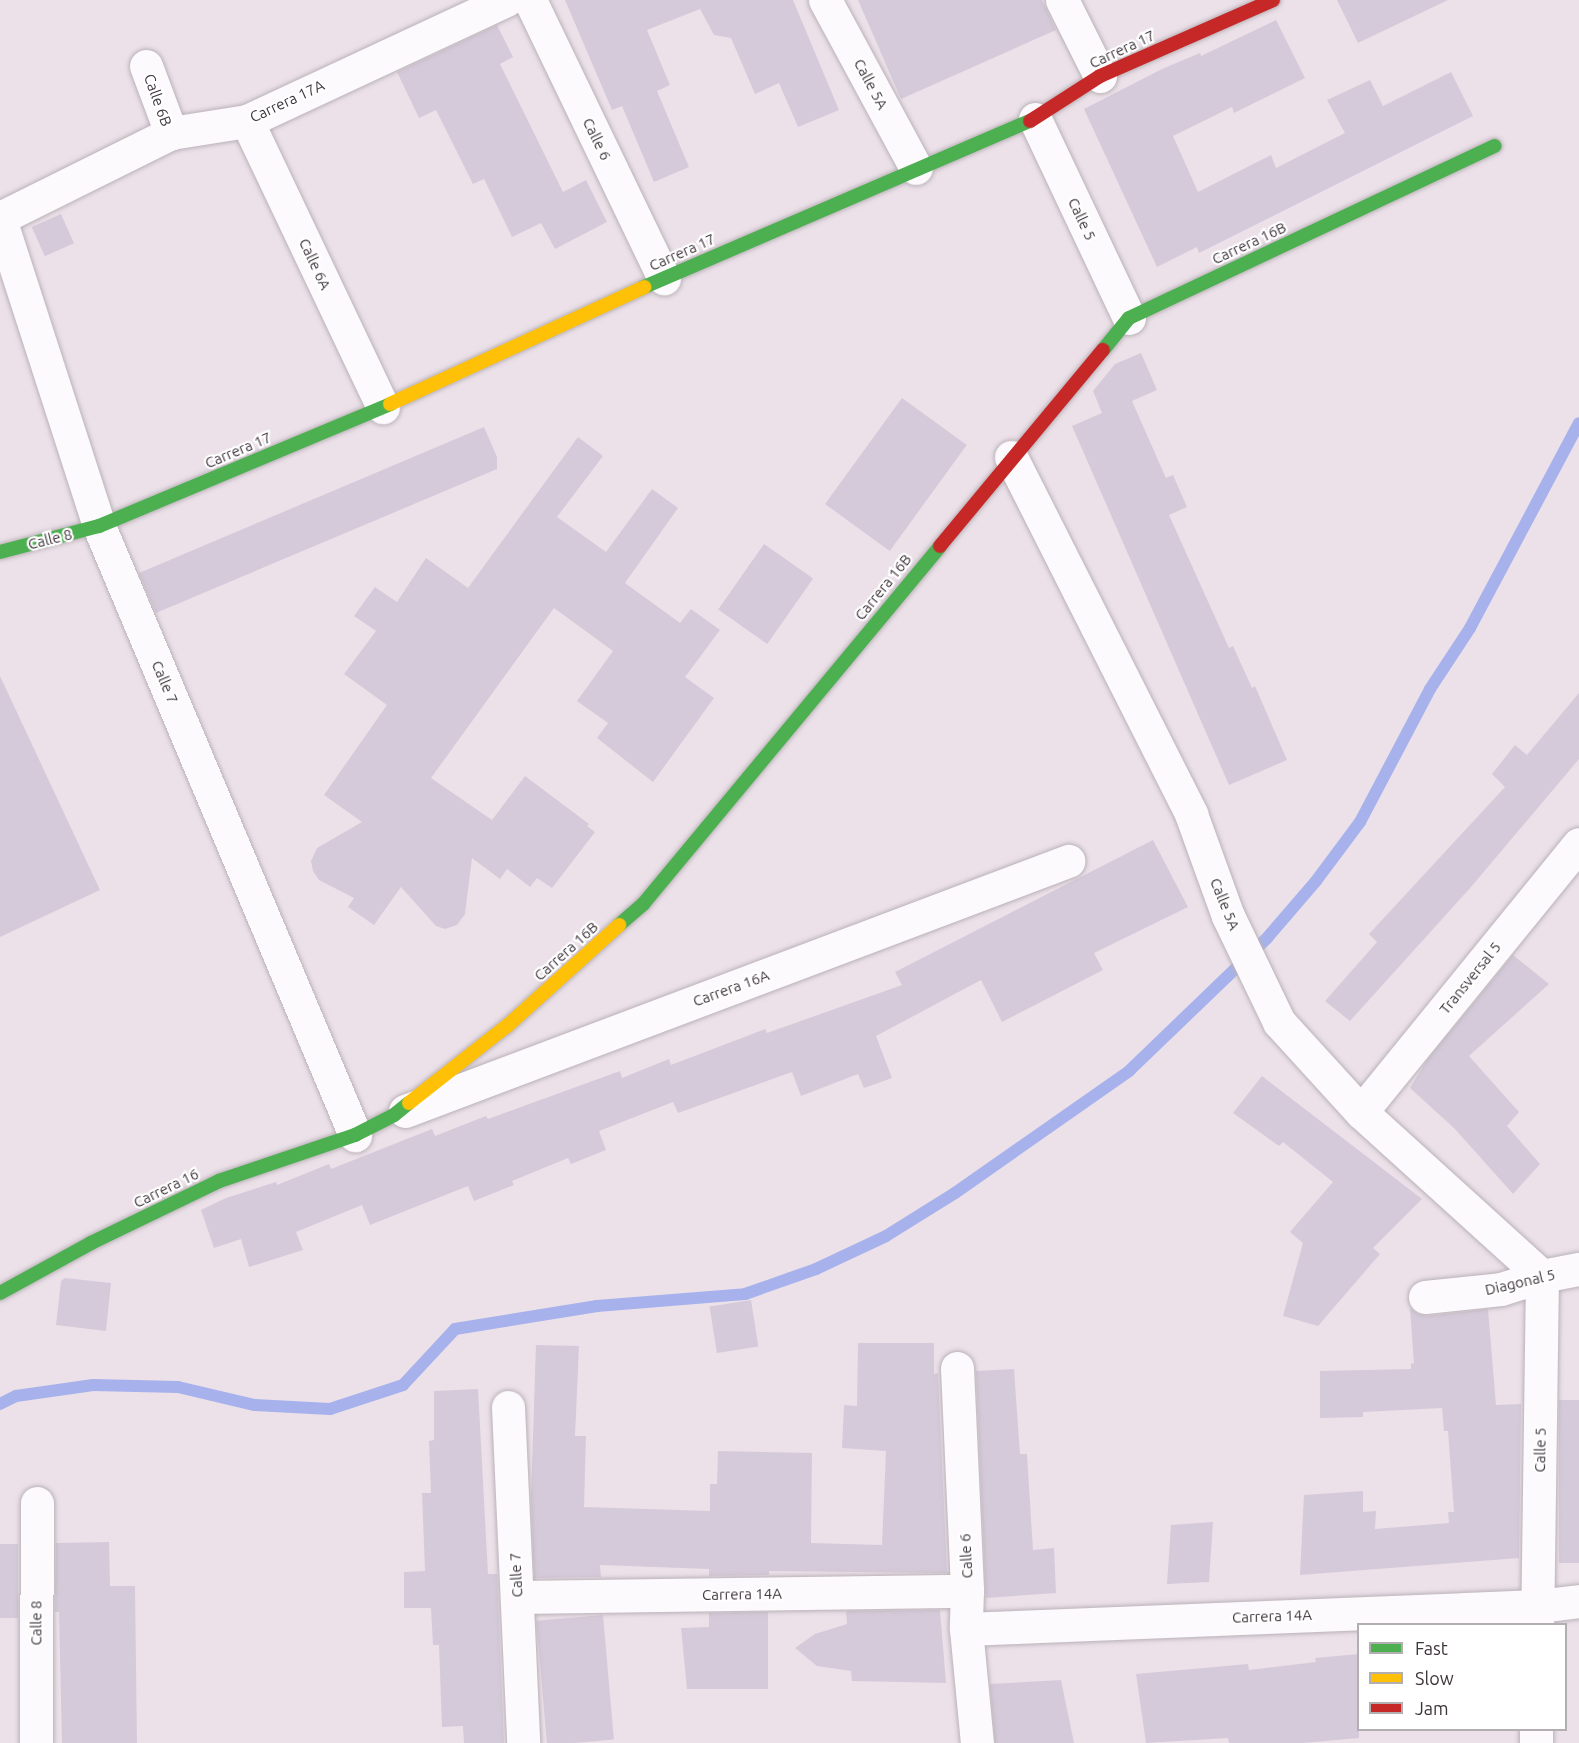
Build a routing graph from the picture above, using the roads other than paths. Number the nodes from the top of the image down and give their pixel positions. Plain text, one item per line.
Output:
1 (506, 0) edge
2 (530, 0) edge
3 (825, 0) edge
4 (1062, 0) edge
5 (1273, 0) edge
6 (146, 66) dead end
7 (1100, 76) junction
8 (1035, 119) junction
9 (247, 120) junction
10 (171, 133) junction
11 (1495, 146) dead end
12 (916, 168) junction
13 (0, 219) edge
14 (664, 278) junction
15 (1129, 318) junction
16 (383, 407) junction
17 (1011, 457) junction
18 (99, 526) junction
19 (0, 552) edge
20 (1579, 844) edge
21 (1068, 861) dead end
22 (1361, 1112) junction
23 (394, 1115) junction
24 (355, 1135) junction
25 (1579, 1269) edge
26 (1542, 1276) junction
27 (0, 1293) edge
28 (1425, 1297) dead end
29 (957, 1368) dead end
30 (508, 1407) dead end
31 (37, 1503) dead end
32 (967, 1591) junction
33 (517, 1597) junction
34 (1579, 1600) edge
35 (1537, 1615) edge
36 (966, 1629) junction
37 (36, 1743) edge
38 (523, 1743) edge
39 (977, 1743) edge

1 - 9 street, Carrera 17A
2 - 14 street, Calle 6
3 - 12 street, Calle 5A
4 - 7 street
5 - 7 street, Carrera 17
6 - 10 street, Calle 6B
7 - 8 street, Carrera 17
8 - 12 street, Carrera 17
8 - 15 street, Calle 5
9 - 10 street, Carrera 17A
9 - 16 street, Calle 6A
10 - 13 street, Carrera 17A
11 - 15 street, Carrera 16B
12 - 14 street, Carrera 17
13 - 18 street, Calle 7
14 - 16 street, Carrera 17
15 - 17 street, Carrera 16B
16 - 18 street, Carrera 17
17 - 22 street, Calle 5A
17 - 23 street, Carrera 16B
18 - 19 street, Calle 8
18 - 24 street, Calle 7
20 - 22 street, Transversal 5
21 - 23 street, Carrera 16A
22 - 26 street, Calle 5A
23 - 24 street, Carrera 16B
24 - 27 street, Carrera 16
25 - 26 street, Diagonal 5
26 - 28 street, Diagonal 5
26 - 35 street, Calle 5
29 - 32 street, Calle 6
30 - 33 street, Calle 7
31 - 37 street, Calle 8
32 - 33 street, Carrera 14A
32 - 36 street, Calle 6
33 - 38 street, Calle 7
34 - 35 street, Carrera 14A
35 - 36 street, Carrera 14A
36 - 39 street, Calle 6

